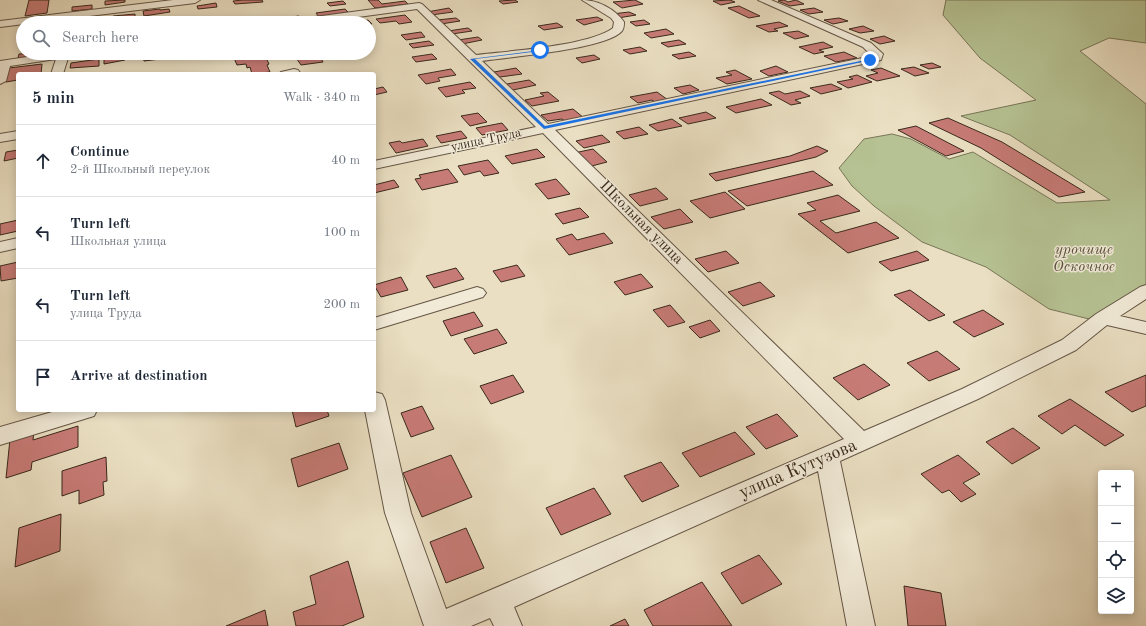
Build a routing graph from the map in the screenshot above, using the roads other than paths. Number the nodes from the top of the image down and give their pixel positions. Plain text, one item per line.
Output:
1 (195, 0) edge
2 (587, 0) edge
3 (763, 0) edge
4 (65, 16) edge
5 (344, 16) edge
6 (16, 22) edge
7 (0, 24) edge
8 (472, 59) junction
9 (25, 60) edge
10 (61, 60) edge
11 (2, 63) edge
12 (58, 72) edge
13 (0, 81) edge
14 (544, 127) junction
15 (16, 135) edge
16 (0, 138) edge
17 (376, 164) edge
18 (16, 243) edge
19 (0, 247) edge
20 (1146, 291) edge
21 (477, 293) dead end
22 (1103, 318) junction
23 (376, 323) edge
24 (1146, 328) edge
25 (376, 409) edge
26 (79, 412) edge
27 (0, 436) edge
28 (861, 442) junction
29 (827, 457) junction
30 (497, 600) junction
31 (438, 626) edge
32 (508, 626) edge
33 (861, 626) edge

1 - 4 street
2 - 8 street
3 - 14 street, улица Труда
5 - 8 street, Школьная улица
6 - 7 street
8 - 14 street, Школьная улица
9 - 11 street
10 - 12 street
11 - 13 street
14 - 17 street, улица Труда
14 - 28 street, Школьная улица
15 - 16 street
18 - 19 street
20 - 22 street, улица Кутузова
21 - 23 street
22 - 24 street
22 - 28 street, улица Кутузова
25 - 31 street
26 - 27 street
28 - 29 street, улица Кутузова
29 - 30 street, улица Кутузова
29 - 33 street
30 - 31 street, улица Кутузова
30 - 32 street

